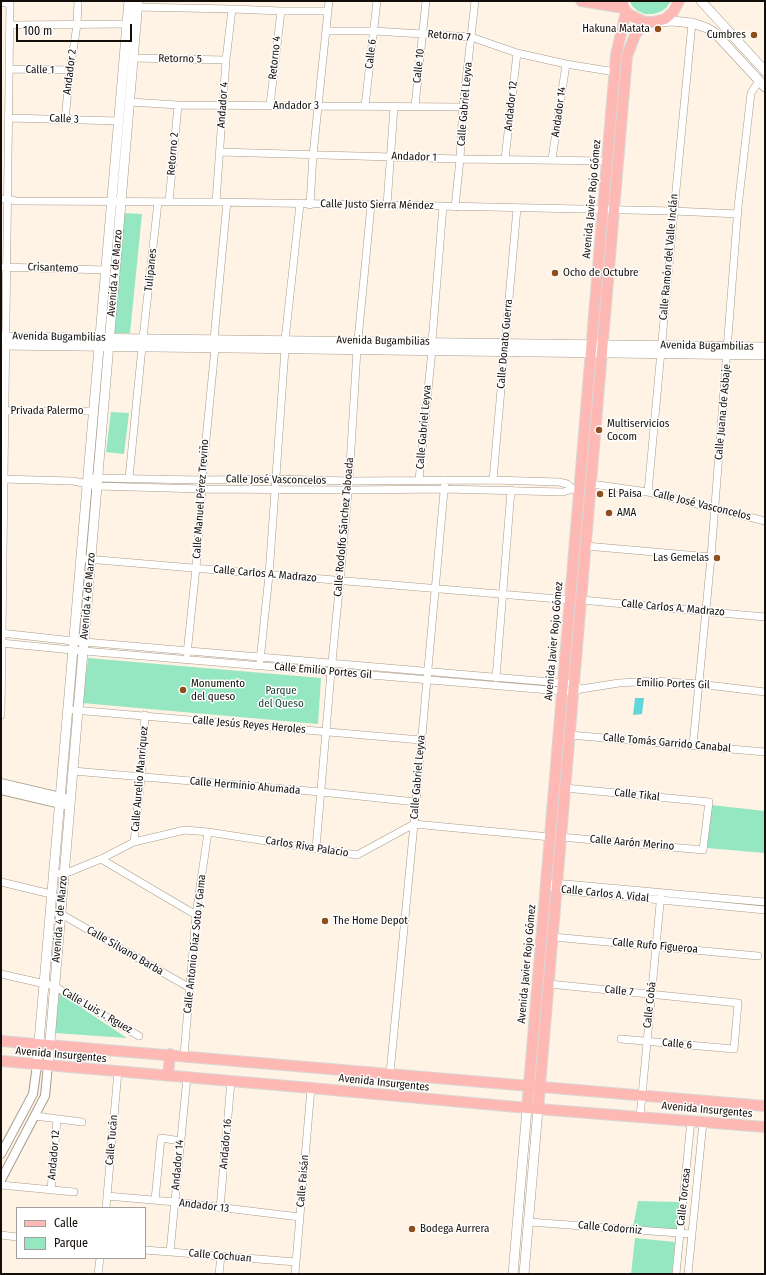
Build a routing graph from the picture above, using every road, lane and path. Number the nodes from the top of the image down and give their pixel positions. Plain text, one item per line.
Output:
1 (78, 1) edge
2 (329, 1) edge
3 (377, 1) edge
4 (426, 1) edge
5 (476, 1) edge
6 (581, 1) edge
7 (679, 1) edge
8 (701, 1) edge
9 (1, 2) edge
10 (10, 2) edge
11 (133, 4) edge
12 (624, 7) edge
13 (232, 9) junction
14 (280, 11) junction
15 (328, 11) junction
16 (650, 22) junction
17 (692, 23) junction
18 (127, 24) junction
19 (10, 25) junction
20 (77, 25) junction
21 (326, 31) junction
22 (374, 31) junction
23 (423, 34) junction
24 (471, 37) junction
25 (517, 53) junction
26 (616, 55) junction
27 (627, 56) junction
28 (133, 58) junction
29 (226, 60) junction
30 (566, 64) junction
31 (9, 69) junction
32 (70, 70) junction
33 (765, 71) edge
34 (614, 72) junction
35 (762, 84) edge
36 (130, 102) junction
37 (178, 105) junction
38 (224, 105) junction
39 (270, 105) junction
40 (319, 106) junction
41 (365, 106) junction
42 (415, 106) junction
43 (463, 106) junction
44 (394, 107) junction
45 (9, 118) junction
46 (65, 119) junction
47 (119, 121) junction
48 (220, 152) junction
49 (313, 155) junction
50 (391, 156) junction
51 (460, 158) junction
52 (505, 159) junction
53 (552, 160) junction
54 (607, 161) junction
55 (4, 202) edge
56 (116, 202) junction
57 (158, 202) junction
58 (169, 202) junction
59 (216, 202) junction
60 (227, 202) junction
61 (300, 204) junction
62 (310, 205) junction
63 (371, 205) junction
64 (387, 205) junction
65 (443, 206) junction
66 (456, 207) junction
67 (517, 208) junction
68 (603, 210) junction
69 (614, 210) junction
70 (674, 211) junction
71 (738, 214) junction
72 (4, 267) edge
73 (106, 270) junction
74 (3, 341) edge
75 (99, 342) junction
76 (109, 342) junction
77 (143, 343) junction
78 (215, 344) junction
79 (285, 344) junction
80 (358, 345) junction
81 (432, 346) junction
82 (765, 346) edge
83 (505, 347) junction
84 (591, 348) junction
85 (602, 348) junction
86 (661, 349) junction
87 (727, 350) junction
88 (765, 355) edge
89 (3, 410) edge
90 (93, 411) junction
91 (129, 478) junction
92 (3, 479) edge
93 (276, 479) junction
94 (202, 480) junction
95 (420, 480) junction
96 (445, 480) junction
97 (493, 480) junction
98 (87, 481) junction
99 (349, 481) junction
100 (97, 482) junction
101 (591, 484) junction
102 (276, 488) junction
103 (202, 489) junction
104 (444, 489) junction
105 (348, 490) junction
106 (511, 490) junction
107 (576, 490) junction
108 (648, 492) junction
109 (715, 508) junction
110 (765, 521) edge
111 (586, 546) junction
112 (711, 557) junction
113 (80, 558) junction
114 (91, 559) junction
115 (196, 568) junction
116 (269, 575) junction
117 (340, 580) junction
118 (435, 588) junction
119 (502, 595) junction
120 (570, 600) junction
121 (581, 600) junction
122 (705, 612) junction
123 (765, 617) edge
124 (2, 633) edge
125 (2, 643) edge
126 (73, 646) junction
127 (83, 647) junction
128 (188, 651) junction
129 (261, 657) junction
130 (186, 660) junction
131 (332, 663) junction
132 (260, 666) junction
133 (331, 672) junction
134 (427, 672) junction
135 (496, 678) junction
136 (427, 680) junction
137 (699, 684) junction
138 (563, 687) junction
139 (576, 688) junction
140 (765, 692) edge
141 (67, 709) junction
142 (78, 710) junction
143 (1, 715) edge
144 (146, 715) junction
145 (326, 732) junction
146 (570, 735) junction
147 (421, 740) junction
148 (692, 745) junction
149 (765, 752) edge
150 (73, 771) junction
151 (141, 777) junction
152 (1, 783) edge
153 (565, 788) junction
154 (1, 790) edge
155 (321, 792) junction
156 (60, 801) junction
157 (416, 802) junction
158 (70, 803) junction
159 (414, 824) junction
160 (208, 832) junction
161 (550, 837) junction
162 (561, 837) junction
163 (134, 842) junction
164 (316, 848) junction
165 (703, 850) joint
166 (101, 859) junction
167 (53, 874) junction
168 (64, 874) junction
169 (1, 882) edge
170 (546, 884) junction
171 (557, 886) junction
172 (51, 894) junction
173 (661, 896) junction
174 (765, 902) edge
175 (765, 910) edge
176 (50, 911) junction
177 (61, 914) junction
178 (196, 915) junction
179 (553, 937) junction
180 (656, 946) junction
181 (758, 956) dead end
182 (1, 974) edge
183 (43, 984) junction
184 (549, 984) junction
185 (54, 986) junction
186 (190, 988) junction
187 (651, 995) junction
188 (140, 1036) dead end
189 (621, 1039) dead end
190 (1, 1041) edge
191 (647, 1042) junction
192 (38, 1044) junction
193 (50, 1045) junction
194 (734, 1049) joint
195 (170, 1054) junction
196 (184, 1055) junction
197 (1, 1062) edge
198 (36, 1065) junction
199 (48, 1065) junction
200 (118, 1071) junction
201 (390, 1073) junction
202 (168, 1076) junction
203 (187, 1077) junction
204 (231, 1081) junction
205 (529, 1085) junction
206 (540, 1086) junction
207 (311, 1088) junction
208 (642, 1095) junction
209 (765, 1106) edge
210 (527, 1108) junction
211 (538, 1109) junction
212 (35, 1116) junction
213 (640, 1117) junction
214 (57, 1120) junction
215 (692, 1120) junction
216 (82, 1122) dead end
217 (703, 1122) junction
218 (765, 1127) edge
219 (181, 1141) junction
220 (1, 1154) edge
221 (1, 1180) edge
222 (1, 1185) edge
223 (51, 1190) junction
224 (74, 1192) dead end
225 (107, 1196) junction
226 (155, 1200) junction
227 (175, 1202) junction
228 (106, 1207) edge
229 (220, 1208) junction
230 (300, 1217) junction
231 (528, 1222) junction
232 (680, 1234) junction
233 (692, 1234) junction
234 (1, 1235) edge
235 (16, 1237) edge
236 (146, 1250) edge
237 (170, 1252) junction
238 (221, 1256) junction
239 (100, 1259) edge
240 (296, 1262) junction
241 (98, 1274) edge
242 (219, 1274) edge
243 (295, 1274) edge
244 (513, 1274) edge
245 (524, 1274) edge
246 (676, 1274) edge
247 (688, 1274) edge

1 - 20 street, Andador 2
2 - 15 street
3 - 22 street, Calle 6
4 - 23 street, Calle 10
5 - 24 street, Calle Gabriel Leyva
6 - 12 main road
7 - 16 main road
8 - 33 main road
9 - 10 street
10 - 19 street
11 - 13 street
11 - 18 main road, Avenida 4 de Marzo
11 - 28 main road, Avenida 4 de Marzo
12 - 16 main road
12 - 26 main road, Avenida Javier Rojo Gómez
13 - 14 street
13 - 29 street, Andador 4
14 - 15 street
14 - 39 street, Retorno 4
15 - 21 street
16 - 17 main road
16 - 27 main road, Avenida Javier Rojo Gómez
17 - 35 main road
17 - 70 street, Calle Ramón del Valle Inclán
18 - 20 street
18 - 47 main road, Avenida 4 de Marzo
19 - 20 street
19 - 31 street
20 - 32 street, Andador 2
21 - 22 street, Retorno 7
21 - 40 street
22 - 23 street, Retorno 7
22 - 41 street, Calle 6
23 - 24 street, Retorno 7
23 - 42 street, Calle 10
24 - 25 street, Retorno 7
24 - 43 street, Calle Gabriel Leyva
25 - 30 street, Retorno 7
25 - 52 street, Andador 12
26 - 27 main road
26 - 34 main road, Avenida Javier Rojo Gómez
27 - 69 main road, Avenida Javier Rojo Gómez
28 - 29 street, Retorno 5
28 - 36 main road, Avenida 4 de Marzo
29 - 38 street, Andador 4
30 - 34 street, Retorno 7
30 - 53 street, Andador 14
31 - 32 street, Calle 1
31 - 45 street
32 - 46 street, Andador 2
34 - 54 main road, Avenida Javier Rojo Gómez
35 - 71 street, Calle Juana de Asbaje
36 - 37 street, Andador 3
36 - 56 main road, Avenida 4 de Marzo
37 - 38 street, Andador 3
37 - 58 street, Retorno 2
38 - 39 street, Andador 3
38 - 48 street, Andador 4
39 - 40 street, Andador 3
40 - 41 street, Andador 3
40 - 49 street
41 - 44 street, Andador 3
42 - 43 street, Andador 3
42 - 44 street, Andador 3
43 - 51 street, Calle Gabriel Leyva
44 - 50 street
45 - 46 street, Calle 3
45 - 55 street
46 - 47 street, Calle 3
47 - 56 main road, Avenida 4 de Marzo
48 - 49 street, Andador 1
48 - 59 street, Andador 4
49 - 50 street, Andador 1
49 - 62 street
50 - 51 street, Andador 1
50 - 64 street
51 - 52 street, Andador 1
51 - 66 street, Calle Gabriel Leyva
52 - 53 street, Andador 1
53 - 54 street, Andador 1
54 - 68 main road, Avenida Javier Rojo Gómez
55 - 56 street, Calle Justo Sierra Méndez
55 - 72 street
56 - 57 street, Calle Justo Sierra Méndez
56 - 73 main road, Avenida 4 de Marzo
56 - 76 main road, Avenida 4 de Marzo
57 - 58 street, Calle Justo Sierra Méndez
57 - 77 street, Tulipanes
58 - 59 street, Calle Justo Sierra Méndez
59 - 60 street, Calle Justo Sierra Méndez
60 - 61 street, Calle Justo Sierra Méndez
60 - 78 street, Calle Manuel Pérez Treviño
61 - 62 street, Calle Justo Sierra Méndez
61 - 79 street
62 - 63 street, Calle Justo Sierra Méndez
63 - 64 street, Calle Justo Sierra Méndez
63 - 80 street, Calle Rodolfo Sánchez Taboada
64 - 65 street, Calle Justo Sierra Méndez
65 - 66 street, Calle Justo Sierra Méndez
65 - 81 street, Calle Gabriel Leyva
66 - 67 street, Calle Justo Sierra Méndez
67 - 68 street, Calle Justo Sierra Méndez
67 - 83 street, Calle Donato Guerra
68 - 69 street, Calle Justo Sierra Méndez
68 - 84 main road, Avenida Javier Rojo Gómez
69 - 70 street, Calle Justo Sierra Méndez
69 - 85 main road, Avenida Javier Rojo Gómez
70 - 71 street, Calle Justo Sierra Méndez
70 - 86 street, Calle Ramón del Valle Inclán
71 - 87 street, Calle Juana de Asbaje
72 - 73 street, Crisantemo
72 - 74 street
73 - 75 main road, Avenida 4 de Marzo
74 - 75 main road, Avenida Bugambilias
74 - 89 street
75 - 76 main road, Avenida Bugambilias
75 - 90 main road, Avenida 4 de Marzo
76 - 77 main road, Avenida Bugambilias
76 - 100 main road, Avenida 4 de Marzo
77 - 78 main road, Avenida Bugambilias
77 - 91 street, Tulipanes
78 - 79 main road, Avenida Bugambilias
78 - 94 street, Calle Manuel Pérez Treviño
79 - 80 main road, Avenida Bugambilias
79 - 93 street
80 - 81 main road, Avenida Bugambilias
80 - 99 street, Calle Rodolfo Sánchez Taboada
81 - 83 main road, Avenida Bugambilias
81 - 95 street, Calle Gabriel Leyva
82 - 87 main road, Avenida Bugambilias
83 - 84 main road, Avenida Bugambilias
83 - 97 street, Calle Donato Guerra
84 - 85 main road, Avenida Bugambilias
84 - 107 main road, Avenida Javier Rojo Gómez
85 - 86 main road, Avenida Bugambilias
85 - 101 main road, Avenida Javier Rojo Gómez
86 - 87 main road, Avenida Bugambilias
86 - 108 street, Calle Ramón del Valle Inclán
87 - 88 main road, Avenida Bugambilias
87 - 109 street, Calle Juana de Asbaje
89 - 90 street, Privada Palermo
89 - 92 street
90 - 98 main road, Avenida 4 de Marzo
91 - 94 street, Calle José Vasconcelos
91 - 100 street, Calle José Vasconcelos
92 - 98 street, Calle José Vasconcelos
92 - 124 street
93 - 94 street, Calle José Vasconcelos
93 - 99 street, Calle José Vasconcelos
93 - 102 street
94 - 103 street, Calle Manuel Pérez Treviño
95 - 96 street, Calle José Vasconcelos
95 - 99 street, Calle José Vasconcelos
96 - 97 street, Calle José Vasconcelos
96 - 104 street, Calle Gabriel Leyva
97 - 107 street, Calle José Vasconcelos
98 - 100 street, Calle José Vasconcelos
98 - 113 main road, Avenida 4 de Marzo
99 - 105 street, Calle Rodolfo Sánchez Taboada
100 - 103 street, Calle José Vasconcelos
100 - 114 main road, Avenida 4 de Marzo
101 - 108 street, Calle José Vasconcelos
101 - 111 main road, Avenida Javier Rojo Gómez
102 - 103 street, Calle José Vasconcelos
102 - 105 street, Calle José Vasconcelos
102 - 116 street
103 - 115 street, Calle Manuel Pérez Treviño
104 - 105 street, Calle José Vasconcelos
104 - 106 street, Calle José Vasconcelos
104 - 118 street, Calle Gabriel Leyva
105 - 117 street, Calle Rodolfo Sánchez Taboada
106 - 107 street, Calle José Vasconcelos
106 - 119 street
107 - 120 main road, Avenida Javier Rojo Gómez
108 - 109 street, Calle José Vasconcelos
109 - 110 street, Calle José Vasconcelos
109 - 112 street, Calle Juana de Asbaje
111 - 112 street
111 - 121 main road, Avenida Javier Rojo Gómez
112 - 122 street, Calle Juana de Asbaje
113 - 114 street, Calle Carlos A. Madrazo
113 - 126 main road, Avenida 4 de Marzo
114 - 115 street, Calle Carlos A. Madrazo
114 - 127 main road, Avenida 4 de Marzo
115 - 116 street, Calle Carlos A. Madrazo
115 - 128 street, Calle Manuel Pérez Treviño
116 - 117 street, Calle Carlos A. Madrazo
116 - 129 street
117 - 118 street, Calle Carlos A. Madrazo
117 - 131 street, Calle Rodolfo Sánchez Taboada
118 - 119 street, Calle Carlos A. Madrazo
118 - 134 street, Calle Gabriel Leyva
119 - 120 street, Calle Carlos A. Madrazo
119 - 135 street
120 - 138 main road, Avenida Javier Rojo Gómez
121 - 122 street, Calle Carlos A. Madrazo
121 - 139 main road, Avenida Javier Rojo Gómez
122 - 123 street, Calle Carlos A. Madrazo
122 - 137 street, Calle Juana de Asbaje
124 - 125 street
124 - 126 street
125 - 126 street
125 - 143 street
126 - 127 street, Calle Emilio Portes Gil
126 - 141 main road, Avenida 4 de Marzo
127 - 128 street, Calle Emilio Portes Gil
127 - 130 street, Calle Emilio Portes Gil
127 - 142 main road, Avenida 4 de Marzo
128 - 129 street, Calle Emilio Portes Gil
128 - 130 street, Calle Manuel Pérez Treviño
129 - 131 street, Calle Emilio Portes Gil
129 - 132 street
130 - 132 street, Calle Emilio Portes Gil
131 - 133 street, Calle Rodolfo Sánchez Taboada
131 - 134 street, Calle Emilio Portes Gil
132 - 133 street, Calle Emilio Portes Gil
133 - 136 street, Calle Emilio Portes Gil
133 - 145 street, Calle Rodolfo Sánchez Taboada
134 - 135 street, Calle Emilio Portes Gil
134 - 136 street, Calle Gabriel Leyva
135 - 138 street, Calle Emilio Portes Gil
136 - 138 street, Calle Emilio Portes Gil
136 - 147 street, Calle Gabriel Leyva
137 - 139 street, Emilio Portes Gil
137 - 140 street, Emilio Portes Gil
137 - 148 street, Calle Juana de Asbaje
138 - 139 street, Calle Emilio Portes Gil
138 - 161 main road, Avenida Javier Rojo Gómez
139 - 146 main road, Avenida Javier Rojo Gómez
141 - 142 street, Calle Jesús Reyes Heroles
141 - 156 main road, Avenida 4 de Marzo
142 - 144 street, Calle Jesús Reyes Heroles
142 - 150 main road, Avenida 4 de Marzo
144 - 145 street, Calle Jesús Reyes Heroles
144 - 151 street, Calle Aurelio Manriquez
145 - 147 street, Calle Jesús Reyes Heroles
145 - 155 street, Calle Rodolfo Sánchez Taboada
146 - 148 street, Calle Tomás Garrido Canabal
146 - 153 main road, Avenida Javier Rojo Gómez
147 - 157 street, Calle Gabriel Leyva
148 - 149 street, Calle Tomás Garrido Canabal
150 - 151 street, Calle Herminio Ahumada
150 - 158 main road, Avenida 4 de Marzo
151 - 155 street, Calle Herminio Ahumada
151 - 163 street, Calle Aurelio Manriquez
152 - 156 street
153 - 162 main road, Avenida Javier Rojo Gómez
153 - 165 street, Calle Tikal
154 - 156 street
155 - 157 street, Calle Herminio Ahumada
155 - 164 street, Calle Rodolfo Sánchez Taboada
156 - 158 street
156 - 167 main road, Avenida 4 de Marzo
157 - 159 street, Calle Gabriel Leyva
158 - 168 main road, Avenida 4 de Marzo
159 - 161 street
159 - 164 street, Carlos Riva Palacio
159 - 201 street, Calle Gabriel Leyva
160 - 163 street, Carlos Riva Palacio
160 - 164 street, Carlos Riva Palacio
160 - 178 street, Calle Antonio Díaz Soto y Gama
161 - 170 main road, Avenida Javier Rojo Gómez
162 - 165 street, Calle Aarón Merino
162 - 171 main road, Avenida Javier Rojo Gómez
163 - 166 street, Carlos Riva Palacio
166 - 168 street, Carlos Riva Palacio
166 - 178 street
167 - 168 street
167 - 172 main road, Avenida 4 de Marzo
168 - 177 main road, Avenida 4 de Marzo
169 - 172 street
170 - 171 street, Calle Carlos A. Vidal
170 - 205 main road, Avenida Javier Rojo Gómez
171 - 173 street, Calle Carlos A. Vidal
171 - 179 main road, Avenida Javier Rojo Gómez
172 - 176 main road, Avenida 4 de Marzo
173 - 174 street, Calle Carlos A. Vidal
173 - 175 street, Calle Carlos A. Vidal
173 - 180 street, Calle Cobá
176 - 177 street, Calle Silvano Barba
176 - 183 main road, Avenida 4 de Marzo
177 - 185 main road, Avenida 4 de Marzo
177 - 186 street, Calle Silvano Barba
178 - 186 street, Calle Antonio Díaz Soto y Gama
179 - 180 street, Calle Rufo Figueroa
179 - 184 main road, Avenida Javier Rojo Gómez
180 - 181 street, Calle Rufo Figueroa
180 - 187 street, Calle Cobá
182 - 183 street, Calle Luis I. Rguez
183 - 185 street, Calle Luis I. Rguez
183 - 192 main road, Avenida 4 de Marzo
184 - 187 street, Calle 7
184 - 206 main road, Avenida Javier Rojo Gómez
185 - 188 street, Calle Luis I. Rguez
185 - 193 main road, Avenida 4 de Marzo
186 - 196 street, Calle Antonio Díaz Soto y Gama
187 - 191 street, Calle Cobá
187 - 194 street, Calle 7
189 - 191 street, Calle 6
190 - 192 main road, Avenida Insurgentes
191 - 194 street, Calle 6
191 - 208 street, Calle Cobá
192 - 193 main road, Avenida Insurgentes
192 - 198 main road, Avenida 4 de Marzo
193 - 195 main road, Avenida Insurgentes
193 - 199 main road, Avenida 4 de Marzo
195 - 196 main road, Avenida Insurgentes
195 - 202 main road
196 - 201 main road, Avenida Insurgentes
197 - 198 main road, Avenida Insurgentes
198 - 199 main road, Avenida Insurgentes
198 - 220 street, Avenida 4 de Marzo
199 - 200 main road, Avenida Insurgentes
199 - 212 street, Avenida 4 de Marzo
200 - 202 main road, Avenida Insurgentes
200 - 225 street, Calle Tucán
201 - 205 main road, Avenida Insurgentes
202 - 203 main road, Avenida Insurgentes
203 - 204 main road, Avenida Insurgentes
203 - 219 street, Andador 14
204 - 207 main road, Avenida Insurgentes
204 - 229 street, Andador 16
205 - 206 main road, Avenida Insurgentes
205 - 210 main road, Avenida Javier Rojo Gómez
206 - 208 main road, Avenida Insurgentes
206 - 211 main road, Avenida Javier Rojo Gómez
207 - 210 main road, Avenida Insurgentes
207 - 230 street, Calle Faisán
208 - 209 main road, Avenida Insurgentes
208 - 213 street, Calle Cobá
210 - 211 main road, Avenida Insurgentes
210 - 244 main road, Avenida Javier Rojo Gómez
211 - 213 main road, Avenida Insurgentes
211 - 231 main road, Avenida Javier Rojo Gómez
212 - 214 street
212 - 221 street, Avenida 4 de Marzo
213 - 215 main road, Avenida Insurgentes
214 - 216 street
214 - 223 street, Andador 12
215 - 217 main road, Avenida Insurgentes
215 - 232 street, Calle Torcasa
217 - 218 main road, Avenida Insurgentes
217 - 233 street, Calle Torcasa
219 - 226 street, Andador 14
219 - 227 street, Andador 14
222 - 223 street
223 - 224 street
225 - 226 street, Andador 13
225 - 228 street, Calle Tucán
226 - 227 street, Andador 13
227 - 229 street, Andador 13
227 - 237 street, Andador 14
229 - 230 street, Andador 13
230 - 240 street, Calle Faisán
231 - 232 street, Calle Codorniz
231 - 245 main road, Avenida Javier Rojo Gómez
232 - 233 street, Calle Codorniz
232 - 246 street, Calle Torcasa
233 - 247 street, Calle Torcasa
234 - 235 street
236 - 237 street, Calle Cochuan
237 - 238 street, Calle Cochuan
238 - 240 street, Calle Cochuan
238 - 242 street
239 - 241 street
240 - 243 street, Calle Faisán

